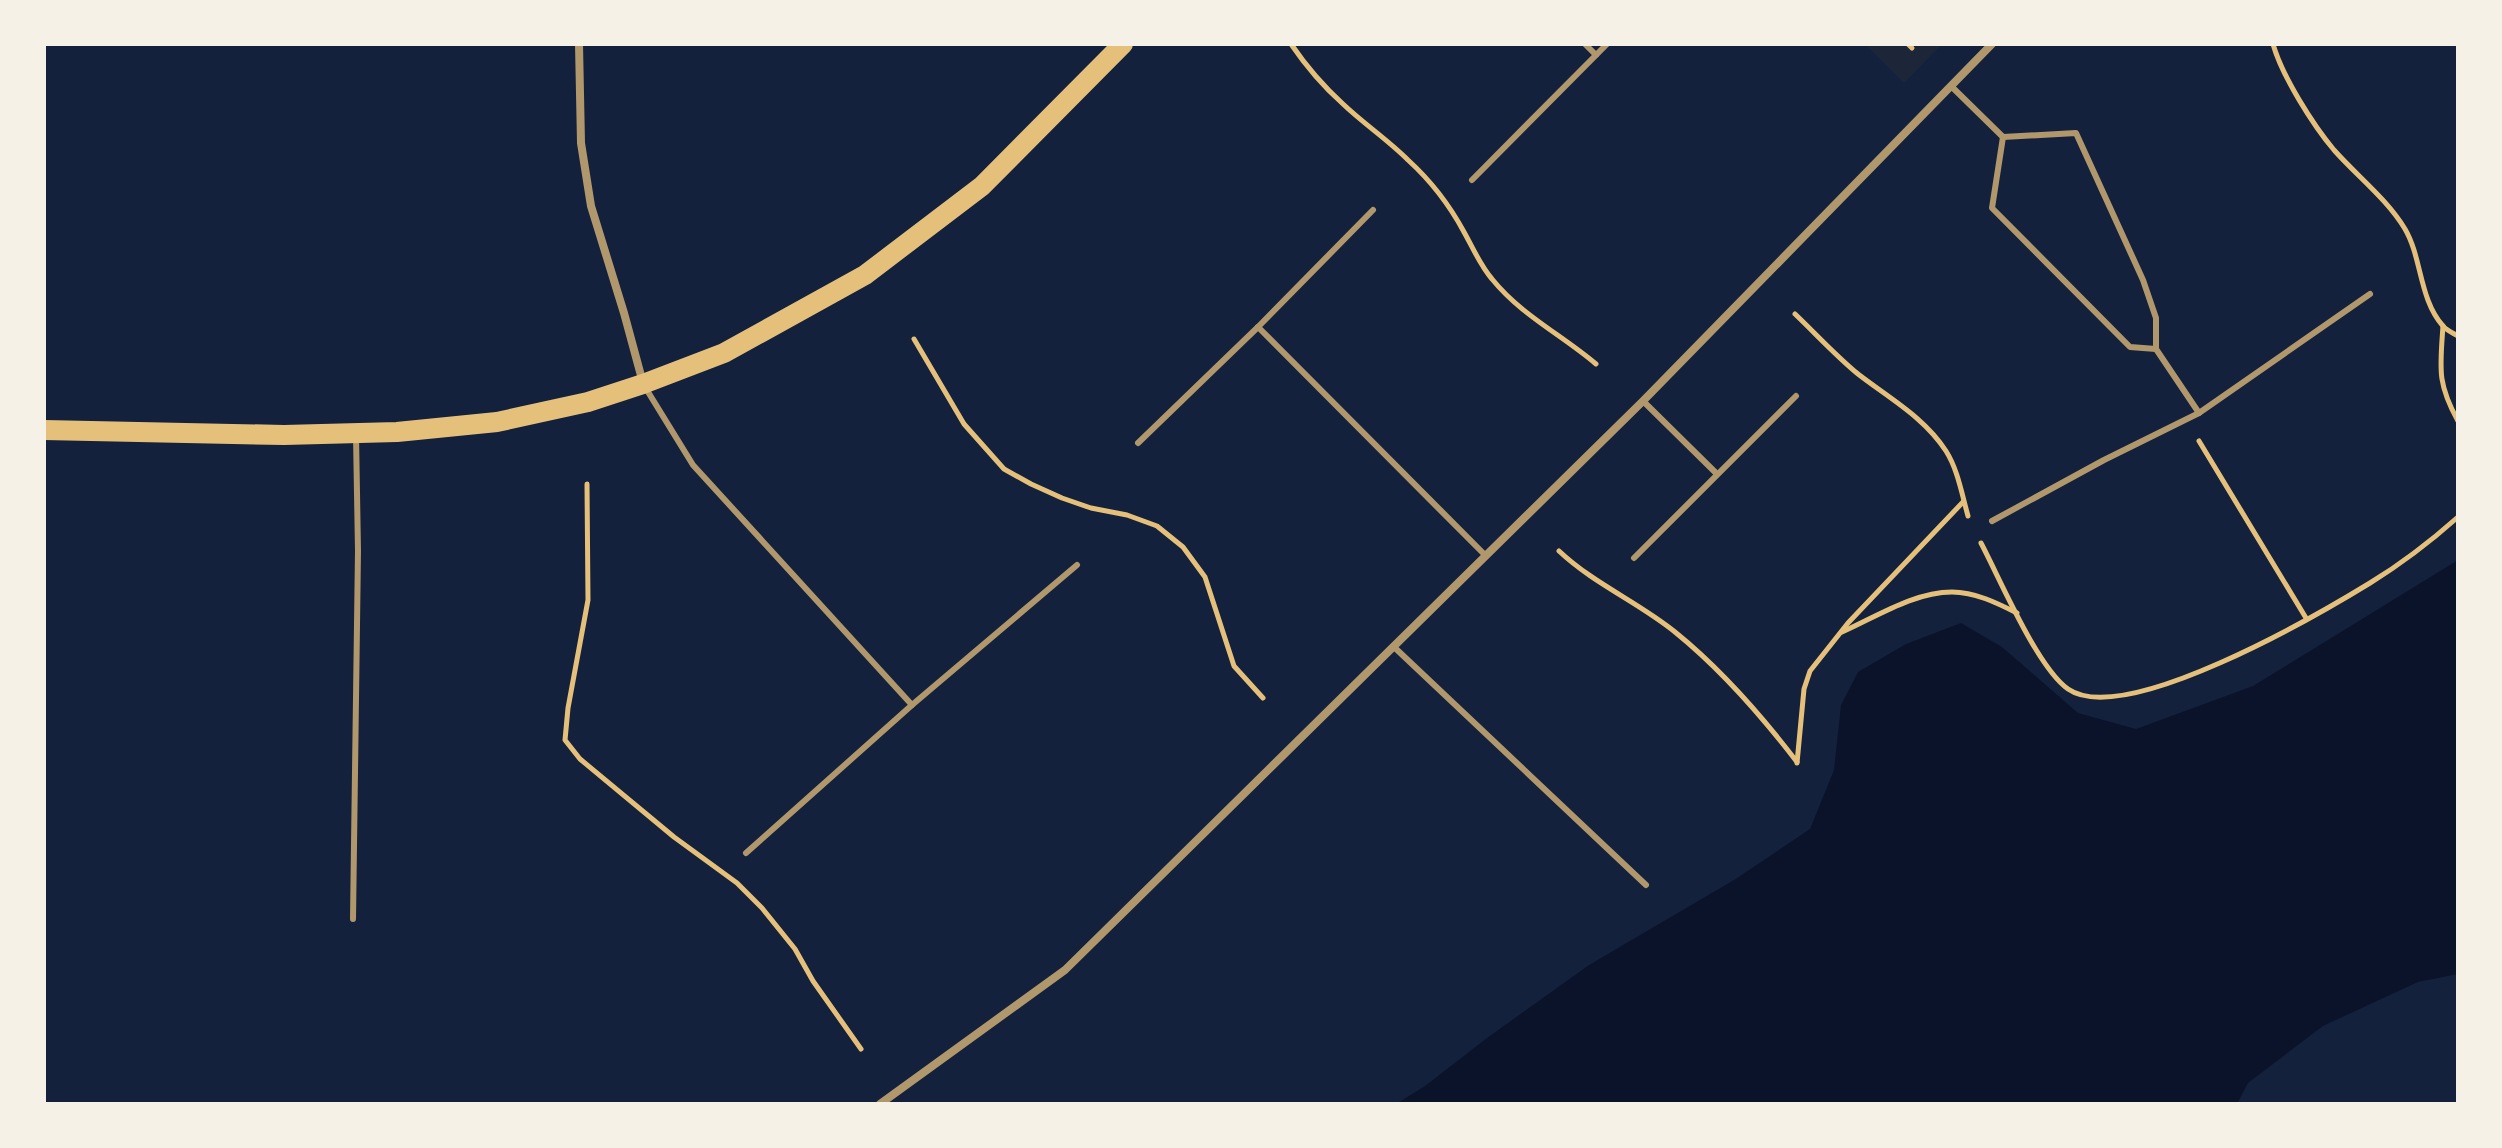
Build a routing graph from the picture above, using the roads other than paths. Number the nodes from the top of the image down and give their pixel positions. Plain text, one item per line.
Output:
1 (579, 44) edge
2 (1123, 44) edge
3 (1585, 44) edge
4 (1607, 44) edge
5 (1992, 44) edge
6 (1596, 55) junction
7 (1951, 86) junction
8 (2003, 137) junction
9 (1472, 180) dead end
10 (1373, 210) dead end
11 (2370, 294) dead end
12 (1258, 327) junction
13 (2156, 349) junction
14 (643, 384) junction
15 (1796, 396) dead end
16 (1643, 401) junction
17 (2199, 413) junction
18 (44, 430) edge
19 (356, 433) junction
20 (1138, 443) dead end
21 (1717, 474) junction
22 (1992, 521) dead end
23 (1486, 556) junction
24 (1634, 558) dead end
25 (1077, 565) dead end
26 (1394, 647) junction
27 (912, 705) junction
28 (746, 853) dead end
29 (1646, 885) dead end
30 (353, 919) dead end
31 (880, 1104) edge

1 - 14 street
2 - 14 main road
3 - 6 lane
4 - 6 lane
5 - 7 street
6 - 9 lane
7 - 8 lane
7 - 16 street
8 - 13 lane
8 - 13 lane
10 - 12 lane
11 - 17 lane
12 - 20 lane
12 - 23 lane
13 - 17 lane
14 - 19 main road
14 - 27 lane
15 - 21 lane
16 - 21 lane
16 - 23 street
17 - 22 lane
18 - 19 main road
19 - 30 lane
21 - 24 lane
23 - 26 street
25 - 27 lane
26 - 29 lane
26 - 31 street
27 - 28 lane

